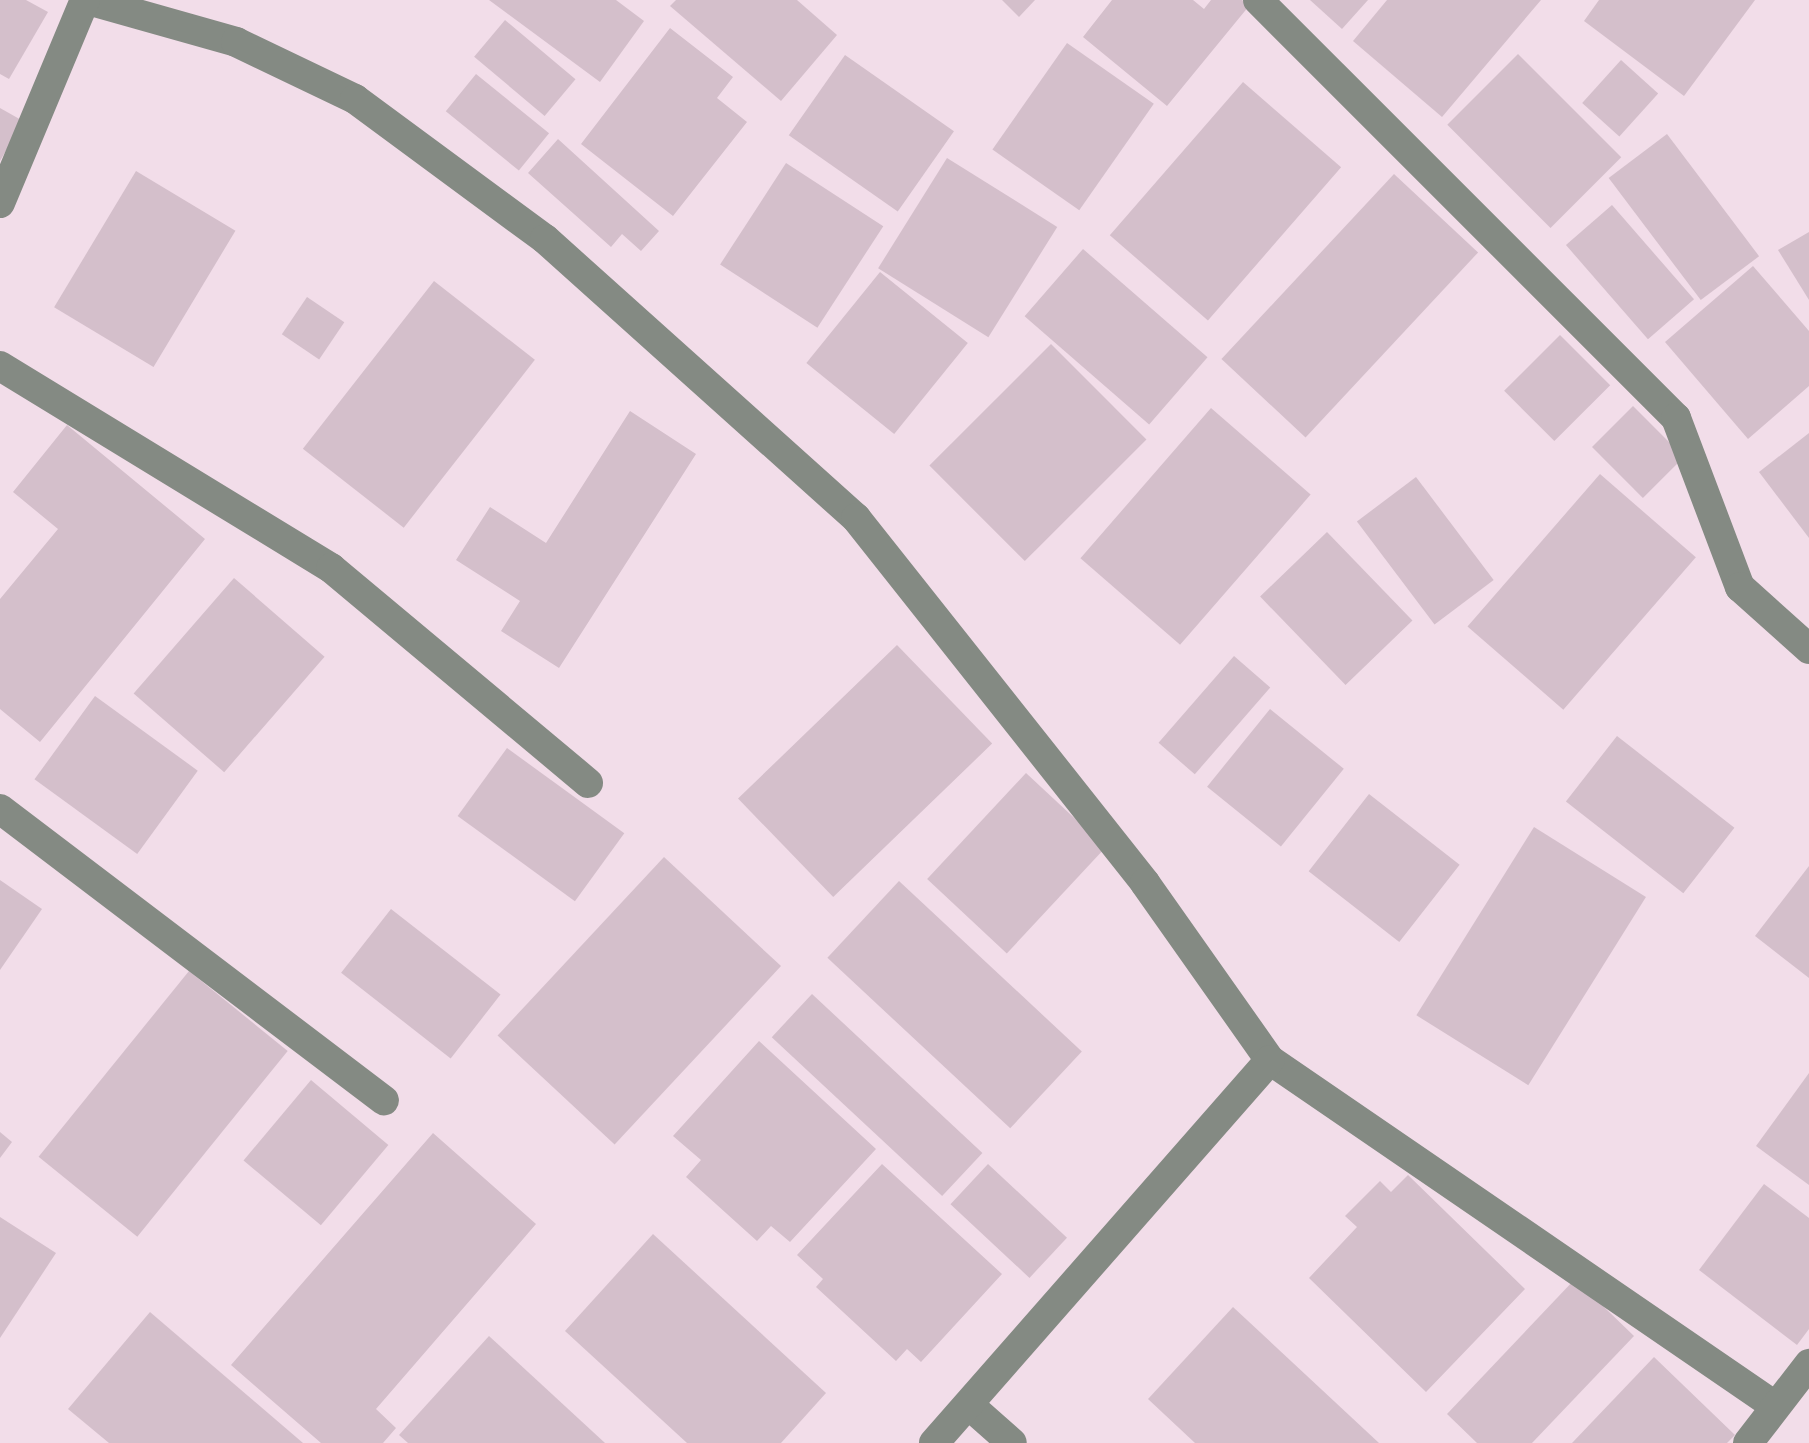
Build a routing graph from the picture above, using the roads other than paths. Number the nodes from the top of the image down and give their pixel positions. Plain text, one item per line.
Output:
1 (86, 0) edge
2 (1258, 0) edge
3 (0, 203) edge
4 (0, 366) edge
5 (1809, 649) edge
6 (588, 782) dead end
7 (0, 809) edge
8 (1270, 1060) junction
9 (384, 1100) dead end
10 (1809, 1364) edge
11 (969, 1405) junction
12 (1775, 1406) junction
13 (934, 1443) edge
14 (1012, 1443) edge
15 (1748, 1443) edge

1 - 3 street
1 - 8 street
2 - 5 street
4 - 6 street
7 - 9 street
8 - 11 street
8 - 12 street
10 - 12 street
11 - 13 street
11 - 14 street
12 - 15 street

